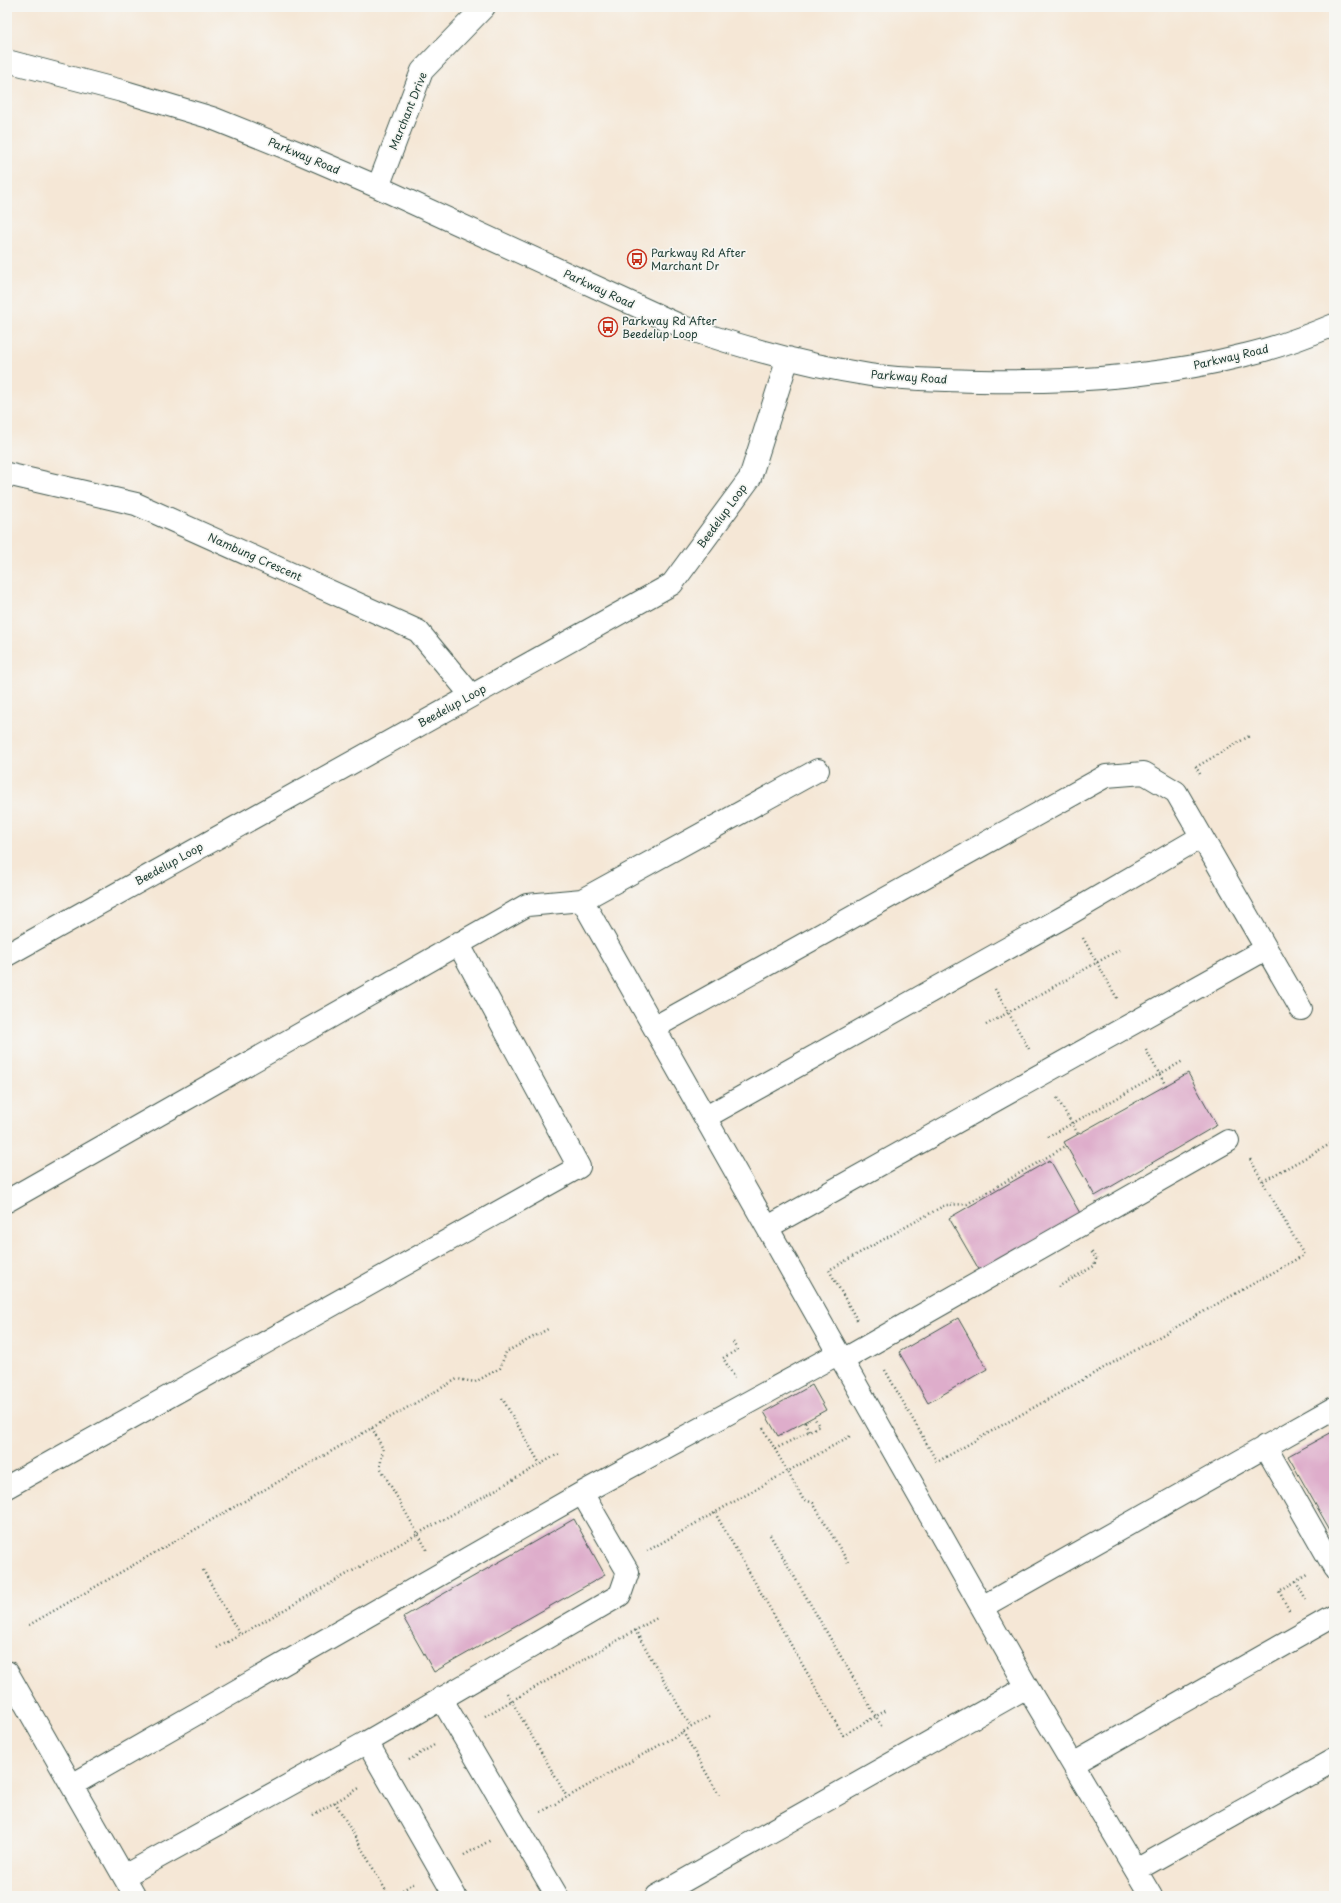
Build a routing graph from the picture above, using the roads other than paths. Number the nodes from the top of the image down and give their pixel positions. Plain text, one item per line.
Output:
1 (484, 7) edge
2 (7, 61) edge
3 (378, 187) junction
4 (1334, 325) edge
5 (788, 358) junction
6 (7, 474) edge
7 (471, 695) junction
8 (818, 770) dead end
9 (1201, 837) junction
10 (582, 900) junction
11 (458, 943) junction
12 (1266, 949) junction
13 (7, 955) edge
14 (1301, 1009) dead end
15 (655, 1027) junction
16 (706, 1117) junction
17 (1228, 1141) dead end
18 (7, 1201) edge
19 (768, 1227) junction
20 (841, 1357) junction
21 (1334, 1408) edge
22 (1266, 1446) junction
23 (7, 1487) edge
24 (582, 1493) junction
25 (1334, 1567) edge
26 (982, 1607) junction
27 (1334, 1616) edge
28 (7, 1672) edge
29 (1027, 1687) junction
30 (441, 1698) junction
31 (366, 1742) junction
32 (1334, 1759) edge
33 (1073, 1764) junction
34 (72, 1785) junction
35 (1136, 1870) junction
36 (124, 1876) junction
37 (135, 1896) edge
38 (455, 1896) edge
39 (557, 1896) edge
40 (657, 1896) edge
41 (1152, 1896) edge

1 - 3 street, Marchant Drive
2 - 3 street, Parkway Road
3 - 5 street, Parkway Road
4 - 5 street, Parkway Road
5 - 7 street, Beedelup Loop
6 - 7 street, Nambung Crescent
7 - 13 street, Beedelup Loop
8 - 10 street
9 - 12 street
9 - 15 street
9 - 16 street
10 - 11 street
10 - 15 street
11 - 18 street
11 - 23 street
12 - 14 street
12 - 19 street
15 - 16 street
16 - 19 street
17 - 20 street
19 - 20 street
20 - 24 street
20 - 26 street
21 - 22 street
22 - 25 street
22 - 26 street
24 - 30 street
24 - 34 street
26 - 29 street
27 - 33 street
28 - 34 street
29 - 33 street
29 - 40 street
30 - 31 street
30 - 39 street
31 - 36 street
31 - 38 street
32 - 35 street
33 - 35 street
34 - 36 street
35 - 41 street
36 - 37 street

